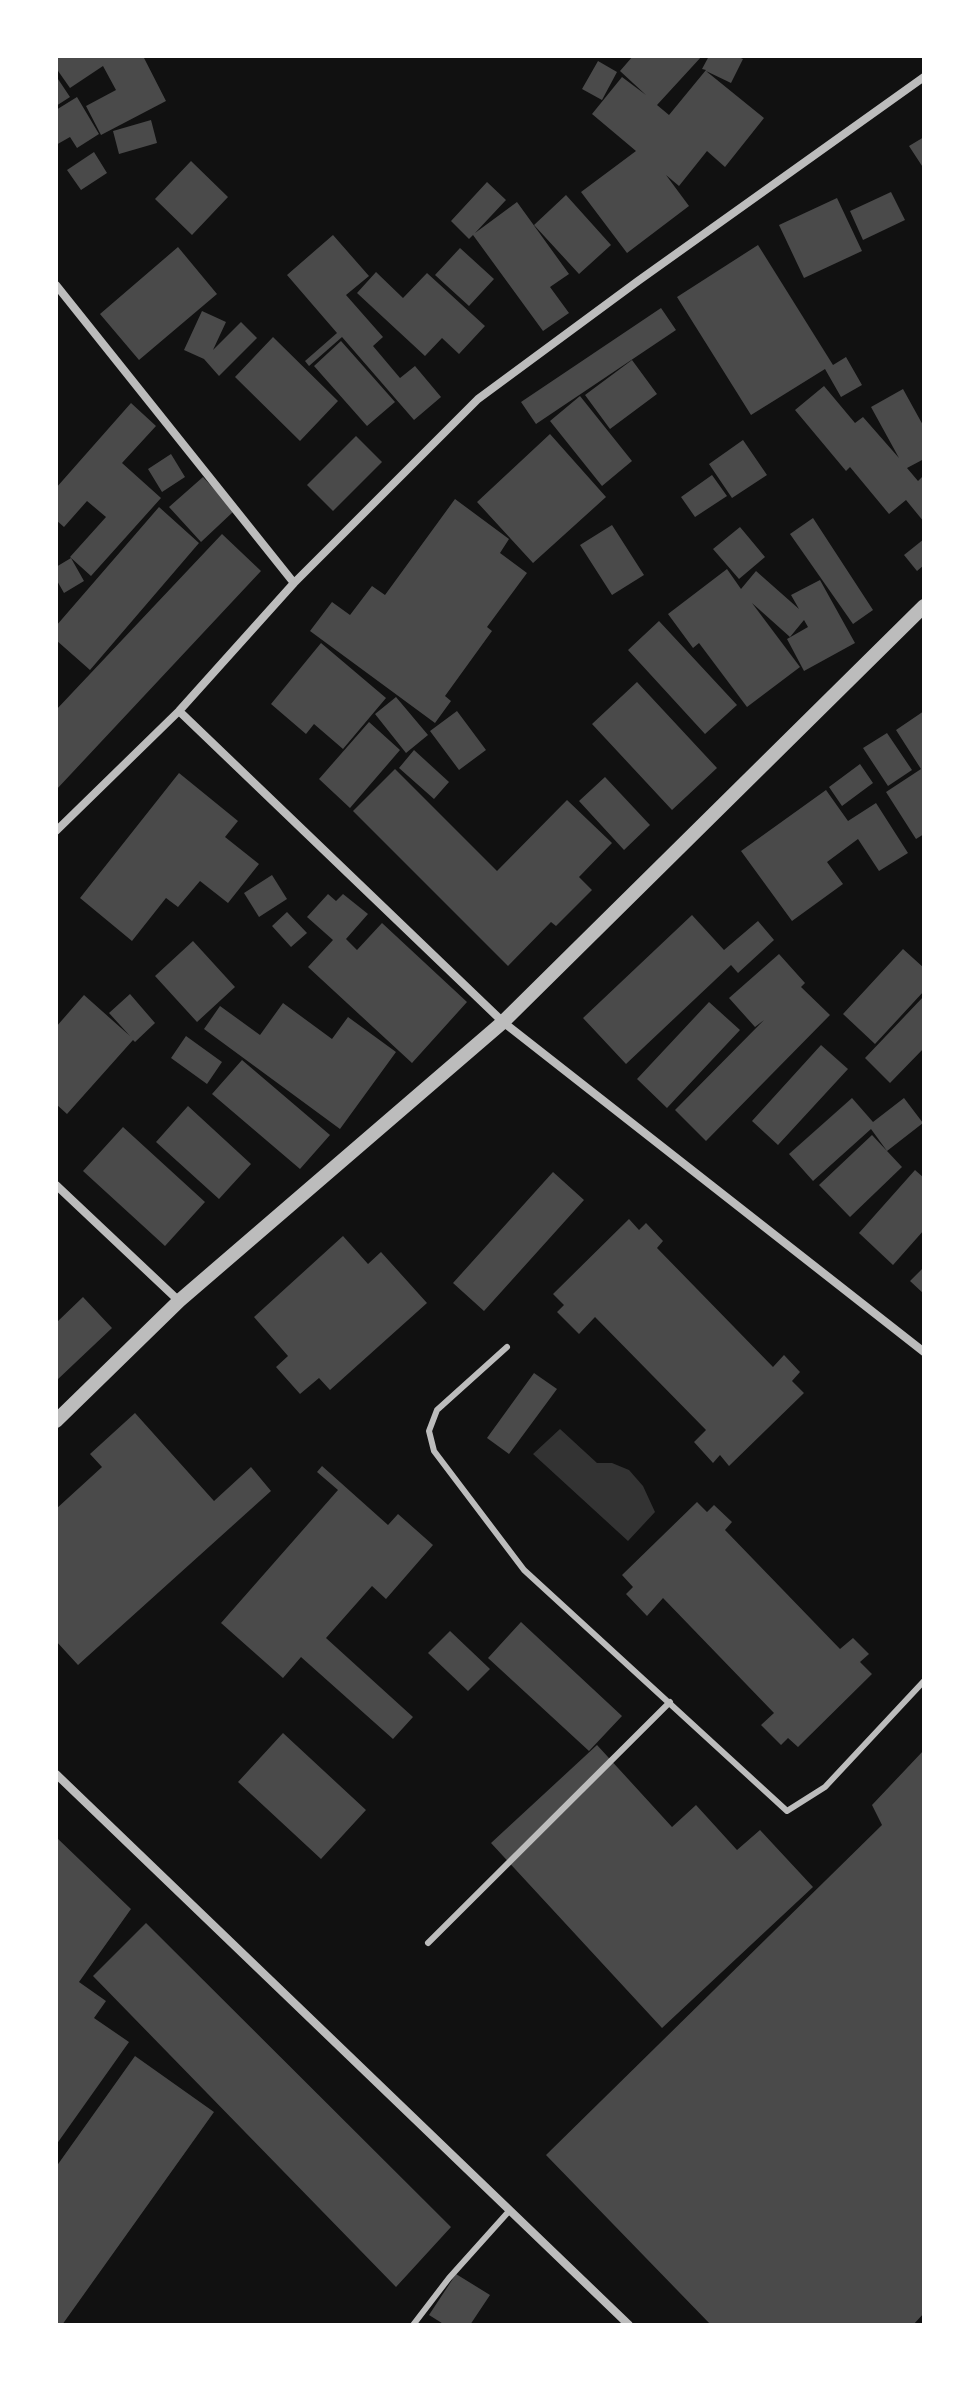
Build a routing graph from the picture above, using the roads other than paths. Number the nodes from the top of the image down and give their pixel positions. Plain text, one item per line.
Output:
1 (924, 77) edge
2 (56, 285) edge
3 (294, 583) junction
4 (923, 609) edge
5 (179, 711) junction
6 (56, 831) edge
7 (503, 1022) junction
8 (56, 1185) edge
9 (179, 1301) junction
10 (507, 1347) dead end
11 (924, 1352) edge
12 (56, 1421) edge
13 (924, 1681) edge
14 (670, 1702) junction
15 (56, 1774) edge
16 (428, 1943) dead end
17 (510, 2210) junction
18 (413, 2325) edge
19 (629, 2325) edge

1 - 3 street
2 - 3 street
3 - 5 street
4 - 7 street
5 - 6 street
5 - 7 street
7 - 9 street
7 - 11 street
8 - 9 street
9 - 12 street
10 - 14 lane
13 - 14 lane
14 - 16 lane
15 - 17 street
17 - 18 lane
17 - 19 street

